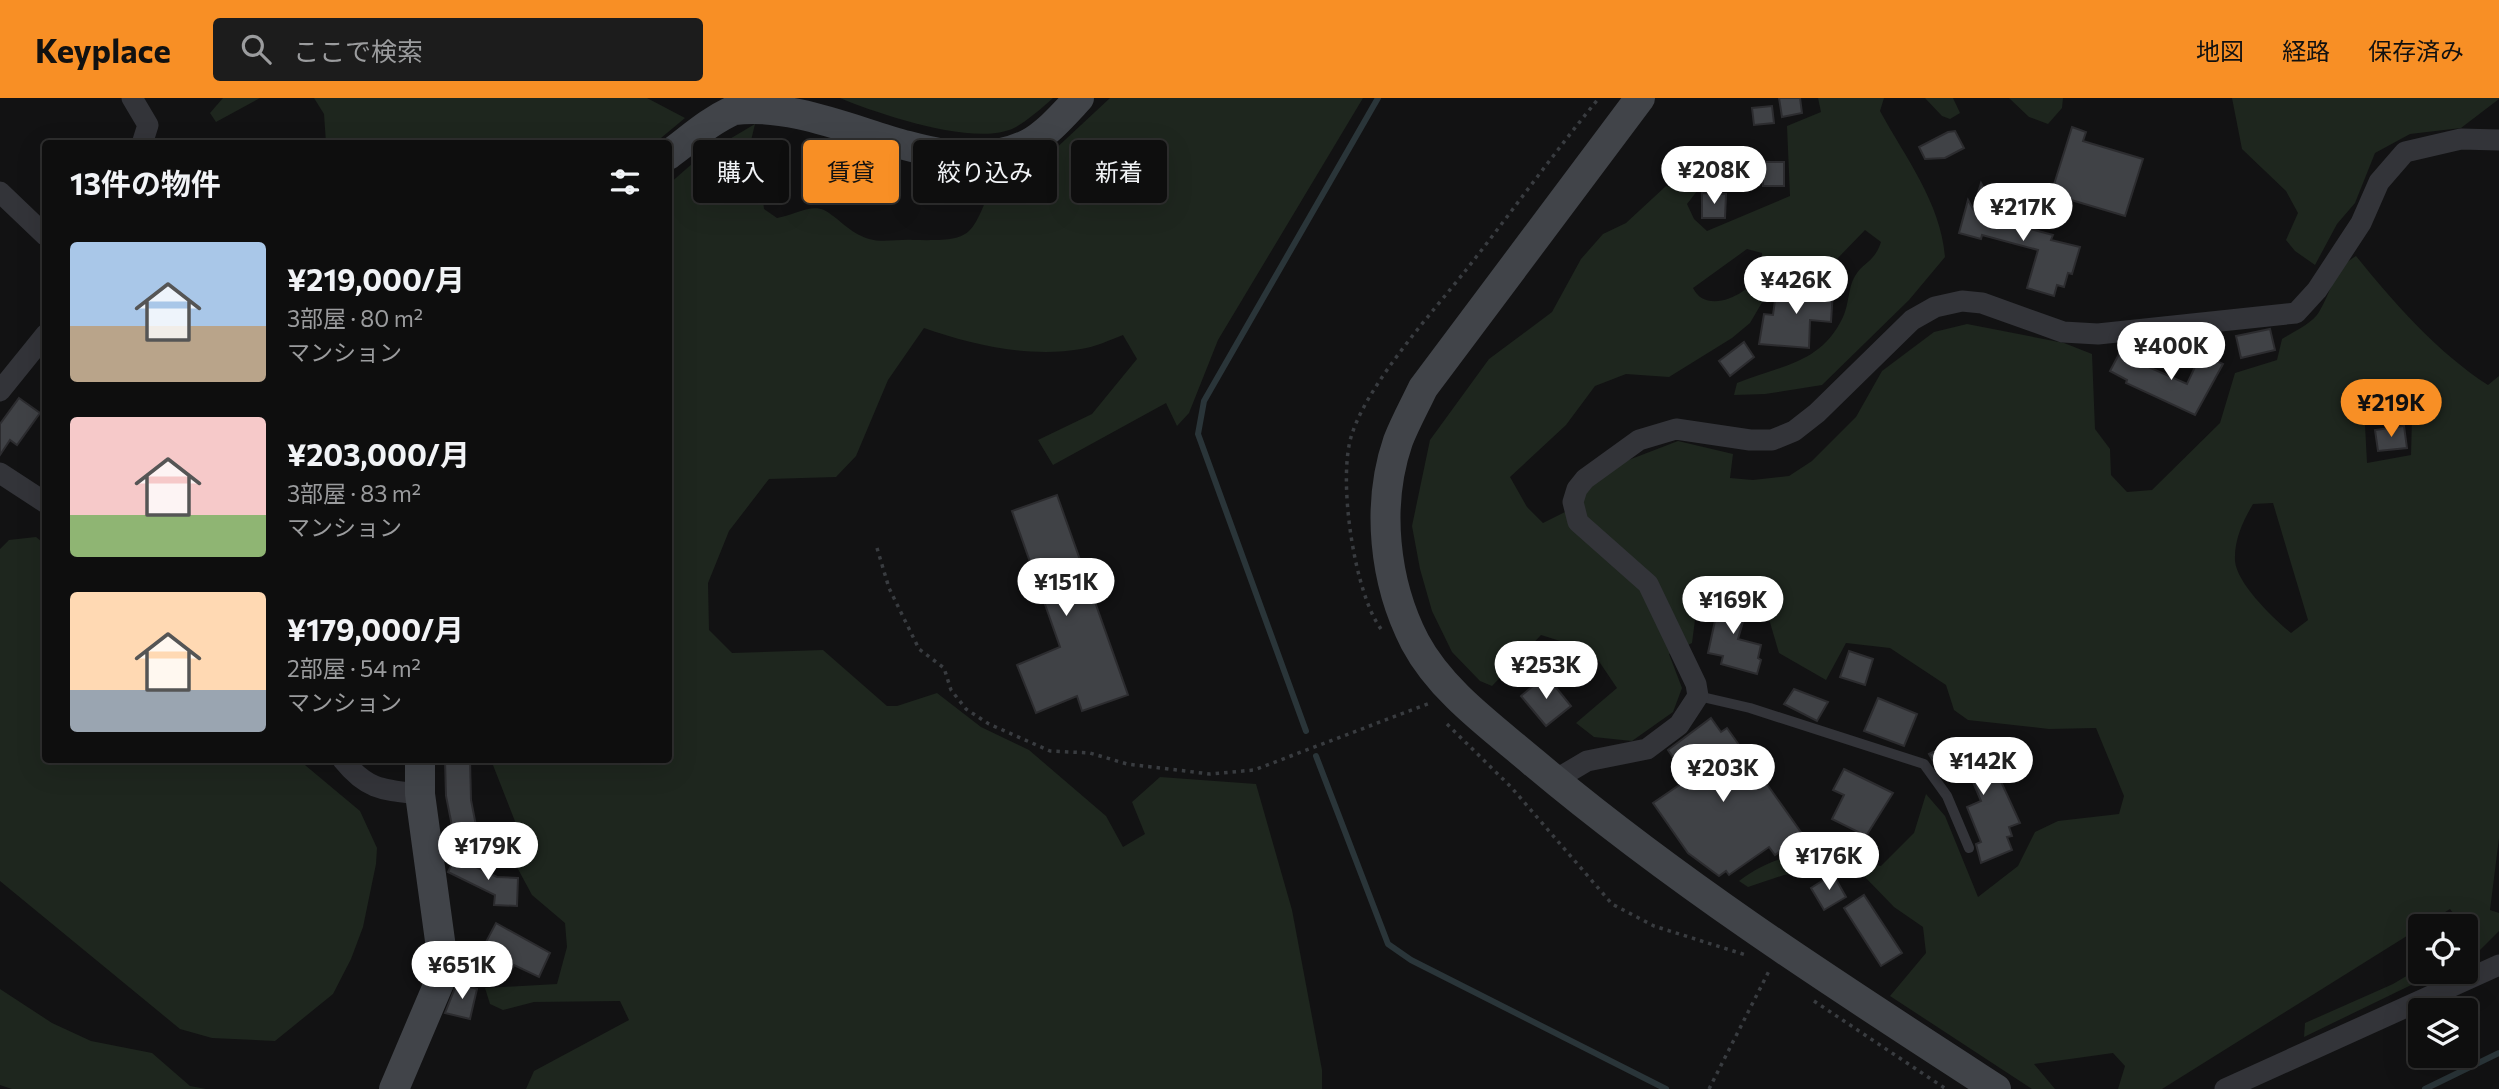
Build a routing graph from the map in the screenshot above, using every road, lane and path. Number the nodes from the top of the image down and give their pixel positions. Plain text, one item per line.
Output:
1 (132, 98) edge
2 (1079, 98) edge
3 (1640, 98) edge
4 (790, 99) edge
5 (143, 140) edge
6 (2499, 140) edge
7 (672, 152) edge
8 (0, 192) edge
9 (42, 232) edge
10 (42, 339) edge
11 (0, 391) edge
12 (0, 473) edge
13 (42, 500) edge
14 (877, 548) dead end
15 (1698, 696) junction
16 (1441, 703) junction
17 (1446, 722) dead end
18 (346, 763) edge
19 (420, 763) edge
20 (1555, 780) junction
21 (419, 794) junction
22 (1969, 848) dead end
23 (1747, 955) dead end
24 (1766, 962) dead end
25 (2499, 965) edge
26 (394, 1089) edge
27 (1709, 1089) edge
28 (1996, 1089) edge
29 (2225, 1089) edge

1 - 5 street
2 - 4 street
3 - 16 street
4 - 7 street
6 - 15 street
8 - 9 street
10 - 11 street
12 - 13 street
14 - 16 path
15 - 20 street
15 - 22 lane
16 - 20 street
17 - 23 path
18 - 21 street
19 - 21 street
20 - 28 street
21 - 26 street
24 - 27 path
25 - 29 street

